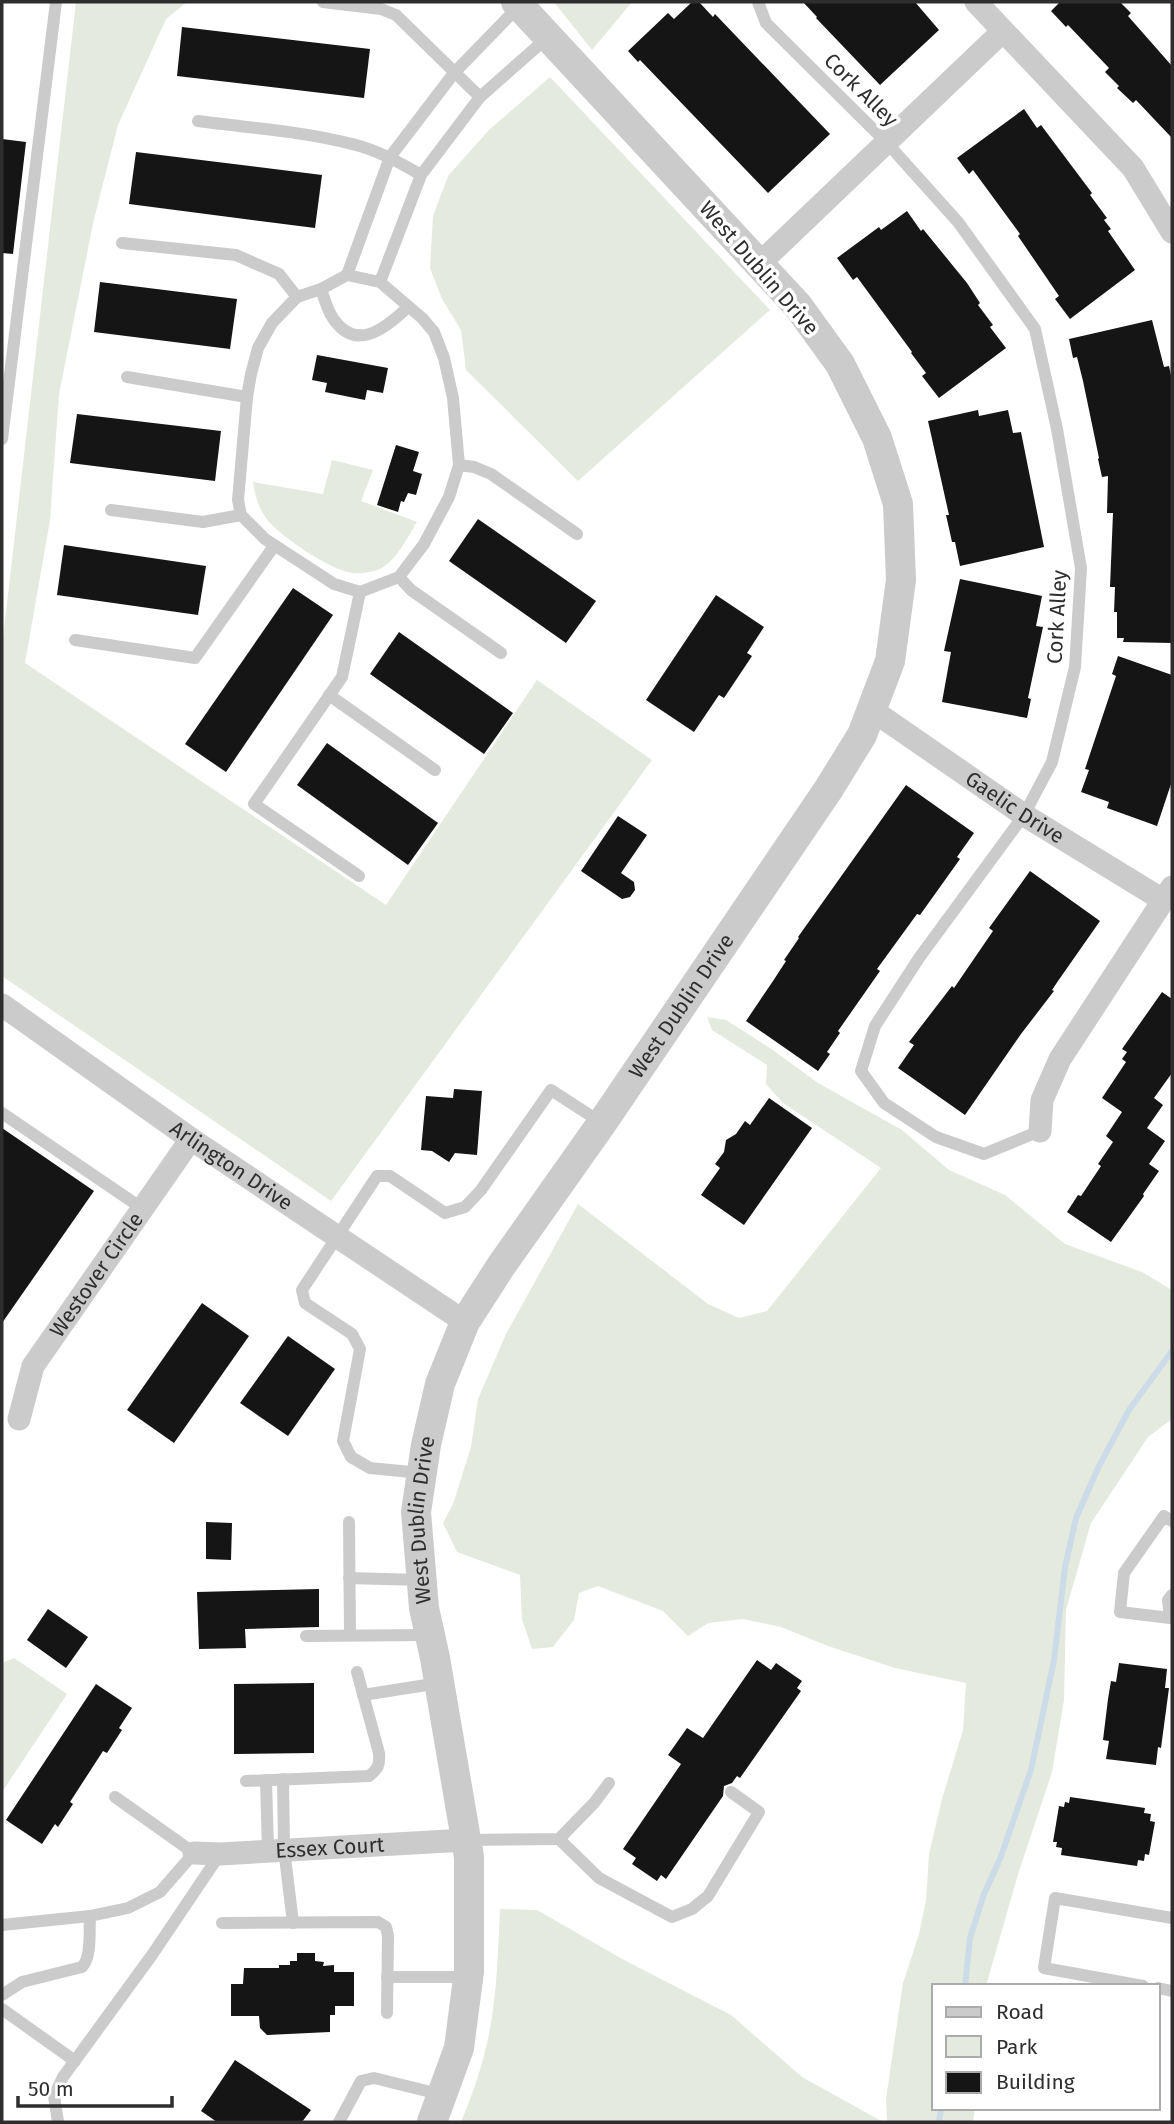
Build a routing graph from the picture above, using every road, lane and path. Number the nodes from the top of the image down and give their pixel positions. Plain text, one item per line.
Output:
1 (55, 2) edge
2 (323, 2) edge
3 (758, 2) edge
4 (976, 2) edge
5 (518, 4) edge
6 (1002, 32) junction
7 (548, 37) junction
8 (454, 73) junction
9 (480, 97) junction
10 (198, 121) dead end
11 (887, 143) junction
12 (390, 157) junction
13 (421, 175) junction
14 (1172, 232) edge
15 (122, 243) dead end
16 (760, 264) junction
17 (346, 275) junction
18 (380, 282) junction
19 (321, 289) junction
20 (297, 297) junction
21 (408, 307) junction
22 (127, 377) dead end
23 (247, 397) junction
24 (2, 439) edge
25 (459, 465) junction
26 (111, 510) dead end
27 (241, 515) junction
28 (577, 534) dead end
29 (274, 546) junction
30 (400, 577) junction
31 (360, 592) junction
32 (75, 640) dead end
33 (500, 653) dead end
34 (329, 695) junction
35 (872, 710) junction
36 (435, 770) dead end
37 (1024, 815) junction
38 (359, 876) dead end
39 (1167, 893) edge
40 (2, 1005) edge
41 (2, 1113) edge
42 (602, 1123) junction
43 (1040, 1131) joint
44 (191, 1139) junction
45 (143, 1209) junction
46 (336, 1237) junction
47 (466, 1322) junction
48 (19, 1419) dead end
49 (422, 1473) junction
50 (1172, 1521) edge
51 (349, 1522) dead end
52 (349, 1578) junction
53 (421, 1580) junction
54 (1172, 1595) edge
55 (1171, 1619) edge
56 (350, 1635) junction
57 (430, 1635) junction
58 (306, 1636) dead end
59 (358, 1672) dead end
60 (439, 1683) junction
61 (363, 1695) junction
62 (284, 1779) junction
63 (266, 1780) junction
64 (246, 1781) dead end
65 (609, 1783) dead end
66 (731, 1792) dead end
67 (115, 1797) dead end
68 (559, 1839) junction
69 (466, 1840) junction
70 (276, 1850) junction
71 (194, 1853) junction
72 (219, 1854) junction
73 (90, 1916) junction
74 (1172, 1917) edge
75 (222, 1923) dead end
76 (293, 1923) junction
77 (2, 1925) edge
78 (387, 1977) junction
79 (469, 1977) junction
80 (1132, 1984) edge
81 (2, 1995) edge
82 (2, 2009) edge
83 (387, 2013) dead end
84 (75, 2061) junction
85 (438, 2109) edge
86 (58, 2122) edge
87 (339, 2122) edge

1 - 24 lane
2 - 8 lane
3 - 11 lane, Cork Alley
4 - 6 street
5 - 7 street, West Dublin Drive
5 - 8 lane
6 - 11 street
6 - 14 street
7 - 9 lane
7 - 16 street, West Dublin Drive
8 - 9 lane
8 - 12 lane
9 - 13 lane
10 - 12 lane
11 - 16 street
11 - 37 lane, Cork Alley
12 - 13 lane
12 - 17 lane
13 - 18 lane
15 - 20 lane
16 - 35 street, West Dublin Drive
17 - 18 lane
17 - 19 lane
18 - 21 lane
19 - 20 lane
19 - 21 lane
20 - 23 lane
21 - 25 lane
22 - 23 lane
23 - 27 lane
25 - 28 lane
25 - 30 lane
26 - 27 lane
27 - 29 lane
29 - 31 lane
29 - 32 lane
30 - 31 lane
30 - 33 lane
31 - 34 lane
34 - 36 lane
34 - 38 lane
35 - 37 street, Gaelic Drive
35 - 42 street, West Dublin Drive
37 - 39 street, Gaelic Drive
37 - 43 lane, Cork Alley
39 - 43 street
40 - 44 street, Arlington Drive
41 - 45 lane
42 - 46 lane
42 - 47 street, West Dublin Drive
44 - 45 street, Westover Circle
44 - 46 street, Arlington Drive
45 - 48 street, Westover Circle
46 - 47 street, Arlington Drive
46 - 49 lane
47 - 49 street, West Dublin Drive
49 - 53 street, West Dublin Drive
50 - 55 lane
51 - 52 lane
52 - 53 lane
52 - 56 lane
53 - 57 street, West Dublin Drive
54 - 55 lane
56 - 57 lane
56 - 58 lane
57 - 60 street, West Dublin Drive
59 - 61 lane
60 - 61 lane
60 - 69 street, West Dublin Drive
61 - 62 lane
62 - 63 lane
62 - 70 lane
63 - 64 lane
63 - 70 lane
65 - 68 lane
66 - 68 lane
67 - 71 lane
68 - 69 lane
69 - 70 street, Essex Court
69 - 79 street, West Dublin Drive
70 - 72 street, Essex Court
70 - 76 lane
71 - 72 street, Essex Court
71 - 73 lane
72 - 84 lane
73 - 77 lane
73 - 81 lane
74 - 80 lane
75 - 76 lane
76 - 78 lane
78 - 79 lane
78 - 83 lane
79 - 85 street, West Dublin Drive
82 - 84 lane
84 - 86 lane
85 - 87 lane

